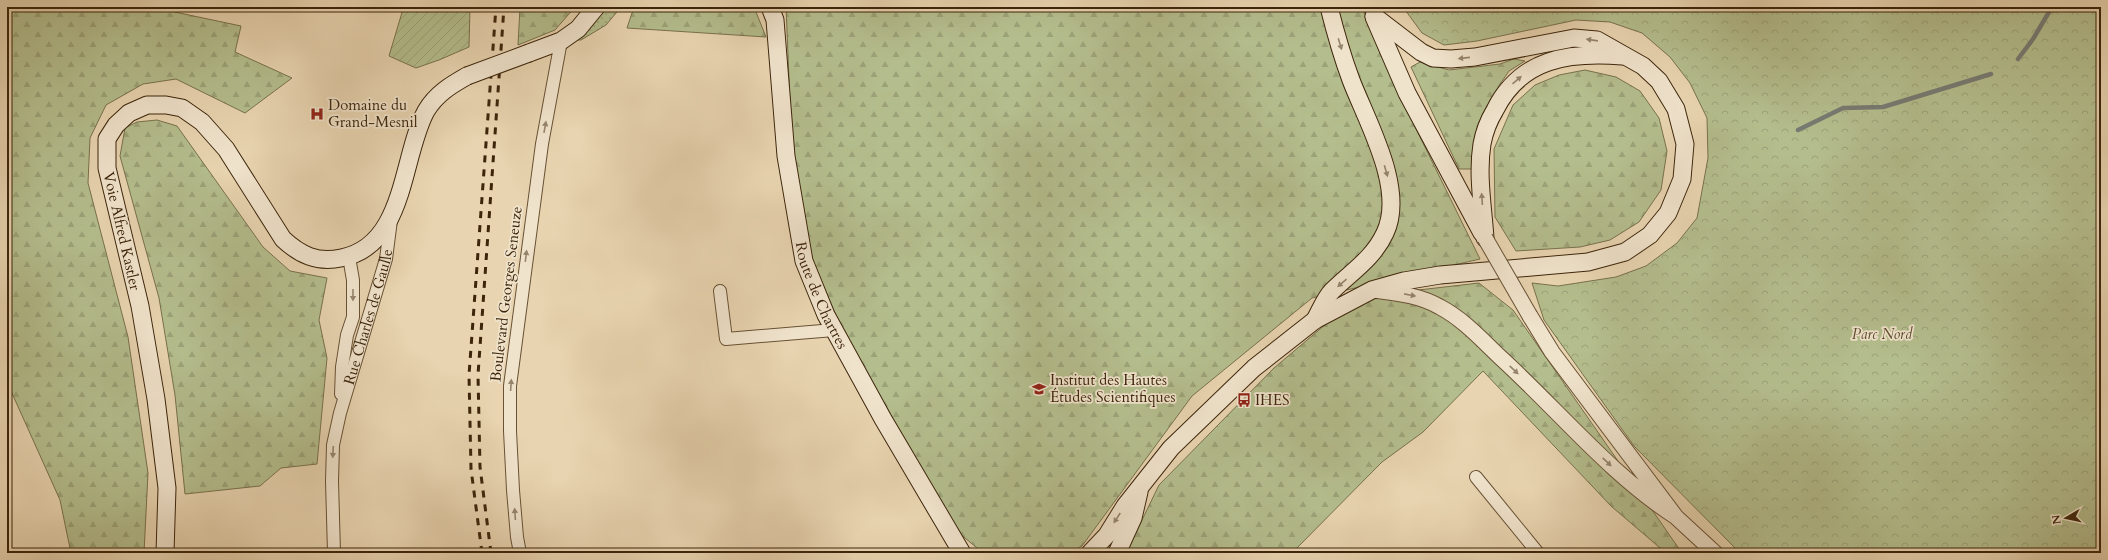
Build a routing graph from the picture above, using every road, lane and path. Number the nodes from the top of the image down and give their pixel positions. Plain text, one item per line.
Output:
1 (770, 7) edge
2 (1329, 7) edge
3 (594, 8) edge
4 (1372, 12) edge
5 (560, 41) junction
6 (1627, 57) junction
7 (391, 219) junction
8 (1485, 238) junction
9 (349, 257) junction
10 (1372, 290) junction
11 (720, 291) dead end
12 (1315, 320) junction
13 (834, 330) junction
14 (340, 413) junction
15 (1476, 477) dead end
16 (1140, 487) junction
17 (1676, 517) junction
18 (165, 553) edge
19 (334, 553) edge
20 (520, 553) edge
21 (962, 553) edge
22 (1090, 553) edge
23 (1116, 553) edge
24 (1538, 553) edge
25 (1715, 553) edge

1 - 13 main road, Route de Chartres
2 -> 12 main road
3 - 5 main road, Rue Charles de Gaulle
6 -> 4 main road
4 - 8 main road
5 - 7 main road, Rue Charles de Gaulle, bridge
20 -> 5 street, Boulevard Georges Seneuze
8 -> 6 main road
6 - 10 main road
7 - 9 main road, Rue Charles de Gaulle
7 - 14 street, Rue Charles de Gaulle
8 - 17 street, bridge
9 -> 14 street, Rue Charles de Gaulle
9 - 18 main road, Voie Alfred Kastler
10 - 12 main road
10 -> 17 street
11 - 13 street
12 - 16 main road
13 - 21 main road, Route de Chartres
14 -> 19 street, Rue Charles de Gaulle
15 - 24 street
16 -> 22 main road
16 - 23 main road
17 - 25 street

